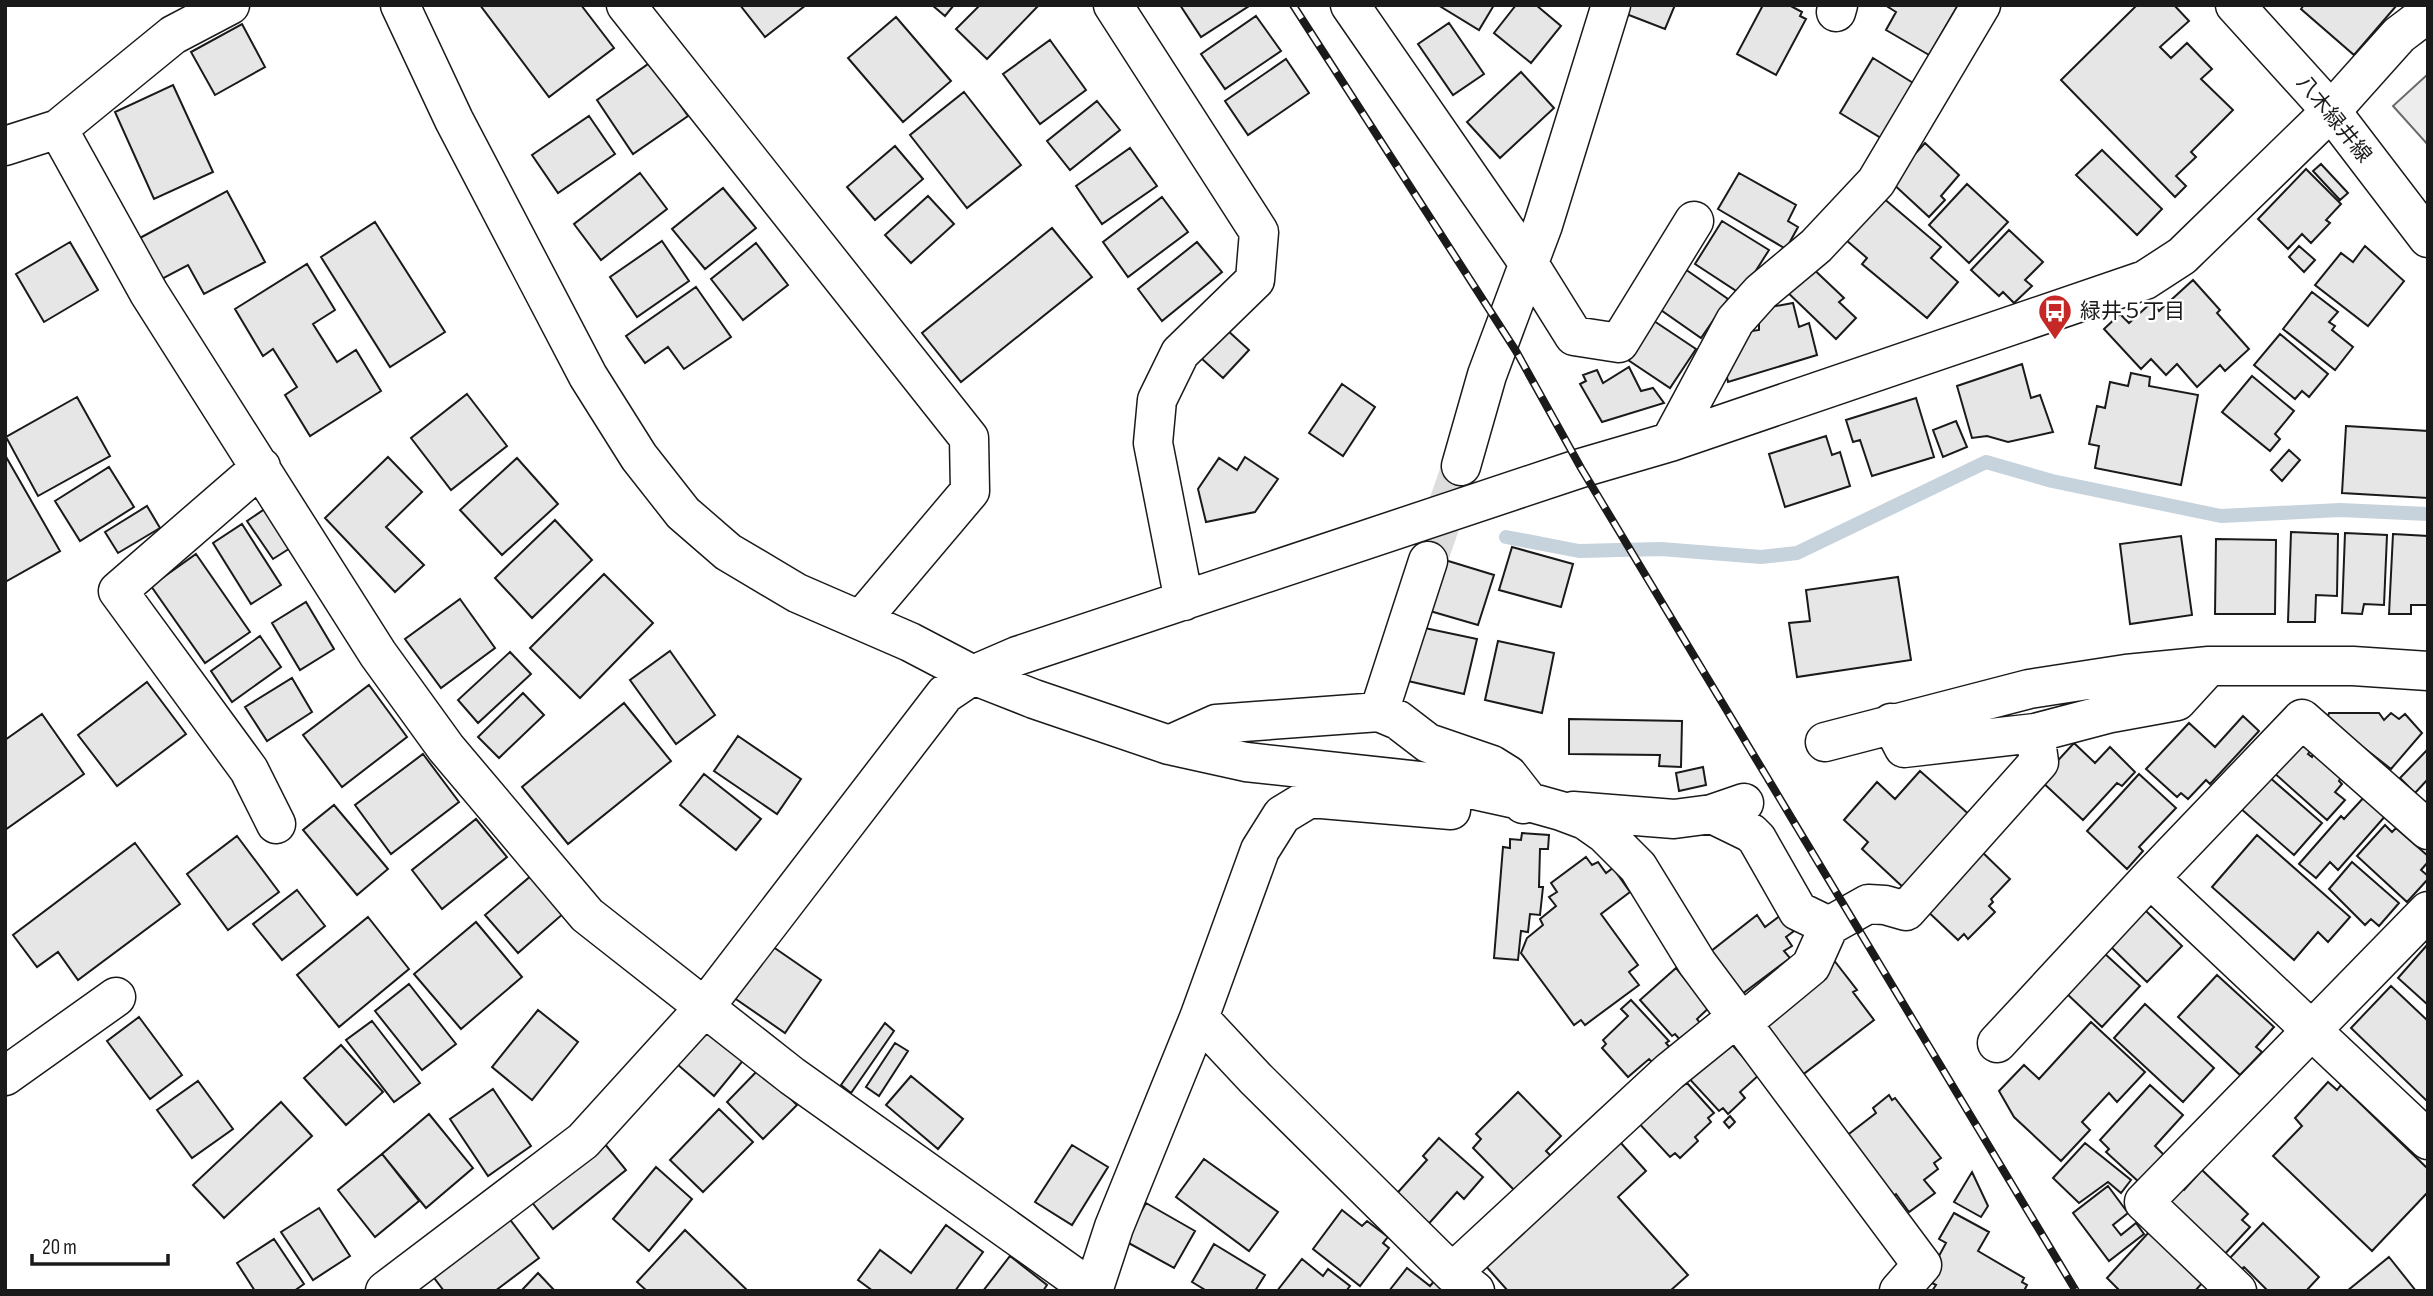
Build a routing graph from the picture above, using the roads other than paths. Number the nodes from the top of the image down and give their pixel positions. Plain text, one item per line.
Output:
1 (230, 5) edge
2 (400, 5) edge
3 (626, 5) edge
4 (1112, 5) edge
5 (1350, 5) edge
6 (1611, 5) edge
7 (1981, 5) edge
8 (2235, 5) edge
9 (2428, 13) edge
10 (2331, 111) junction
11 (58, 129) junction
12 (5, 146) edge
13 (1695, 221) dead end
14 (2428, 238) edge
15 (1529, 264) junction
16 (1670, 442) junction
17 (1461, 466) tunnel mouth
18 (261, 467) junction
19 (1428, 561) tunnel mouth
20 (1184, 601) junction
21 (861, 620) junction
22 (2209, 666) junction
23 (2428, 671) edge
24 (973, 675) junction
25 (1379, 712) junction
26 (1891, 723) junction
27 (2035, 733) junction
28 (1825, 742) dead end
29 (1169, 745) junction
30 (1545, 806) junction
31 (276, 824) dead end
32 (2428, 830) edge
33 (2150, 877) junction
34 (2428, 911) edge
35 (1829, 926) junction
36 (116, 997) dead end
37 (704, 1008) junction
38 (1199, 1018) junction
39 (1739, 1020) junction
40 (2312, 1031) junction
41 (1997, 1043) dead end
42 (5, 1076) edge
43 (2428, 1139) edge
44 (1464, 1282) edge
45 (385, 1291) edge
46 (1093, 1291) edge
47 (1899, 1291) edge
48 (2237, 1291) edge

1 - 11 street
2 - 21 street
3 - 21 street
4 - 20 street
5 - 15 street
6 - 15 street
7 - 16 street
8 - 10 street, 八木緑井線
9 - 10 street
10 - 14 street, 八木緑井線
10 - 16 street
11 - 12 street
11 - 18 street
13 - 15 street
15 - 17 street
16 - 20 street
18 - 31 street
18 - 37 street
19 - 25 street
20 - 24 street
21 - 24 street
22 - 23 street
22 - 26 street
22 - 27 street
24 - 29 street
24 - 37 street
25 - 29 street
25 - 30 street
26 - 27 street
26 - 28 street
27 - 35 street
29 - 30 street
30 - 35 street
30 - 38 street
30 - 39 street
32 - 33 street
33 - 40 street
33 - 41 street
34 - 40 street
35 - 39 street
36 - 42 street
37 - 45 street
37 - 46 street
38 - 44 street
38 - 46 street
39 - 44 street
39 - 47 street
40 - 43 street
40 - 48 street

